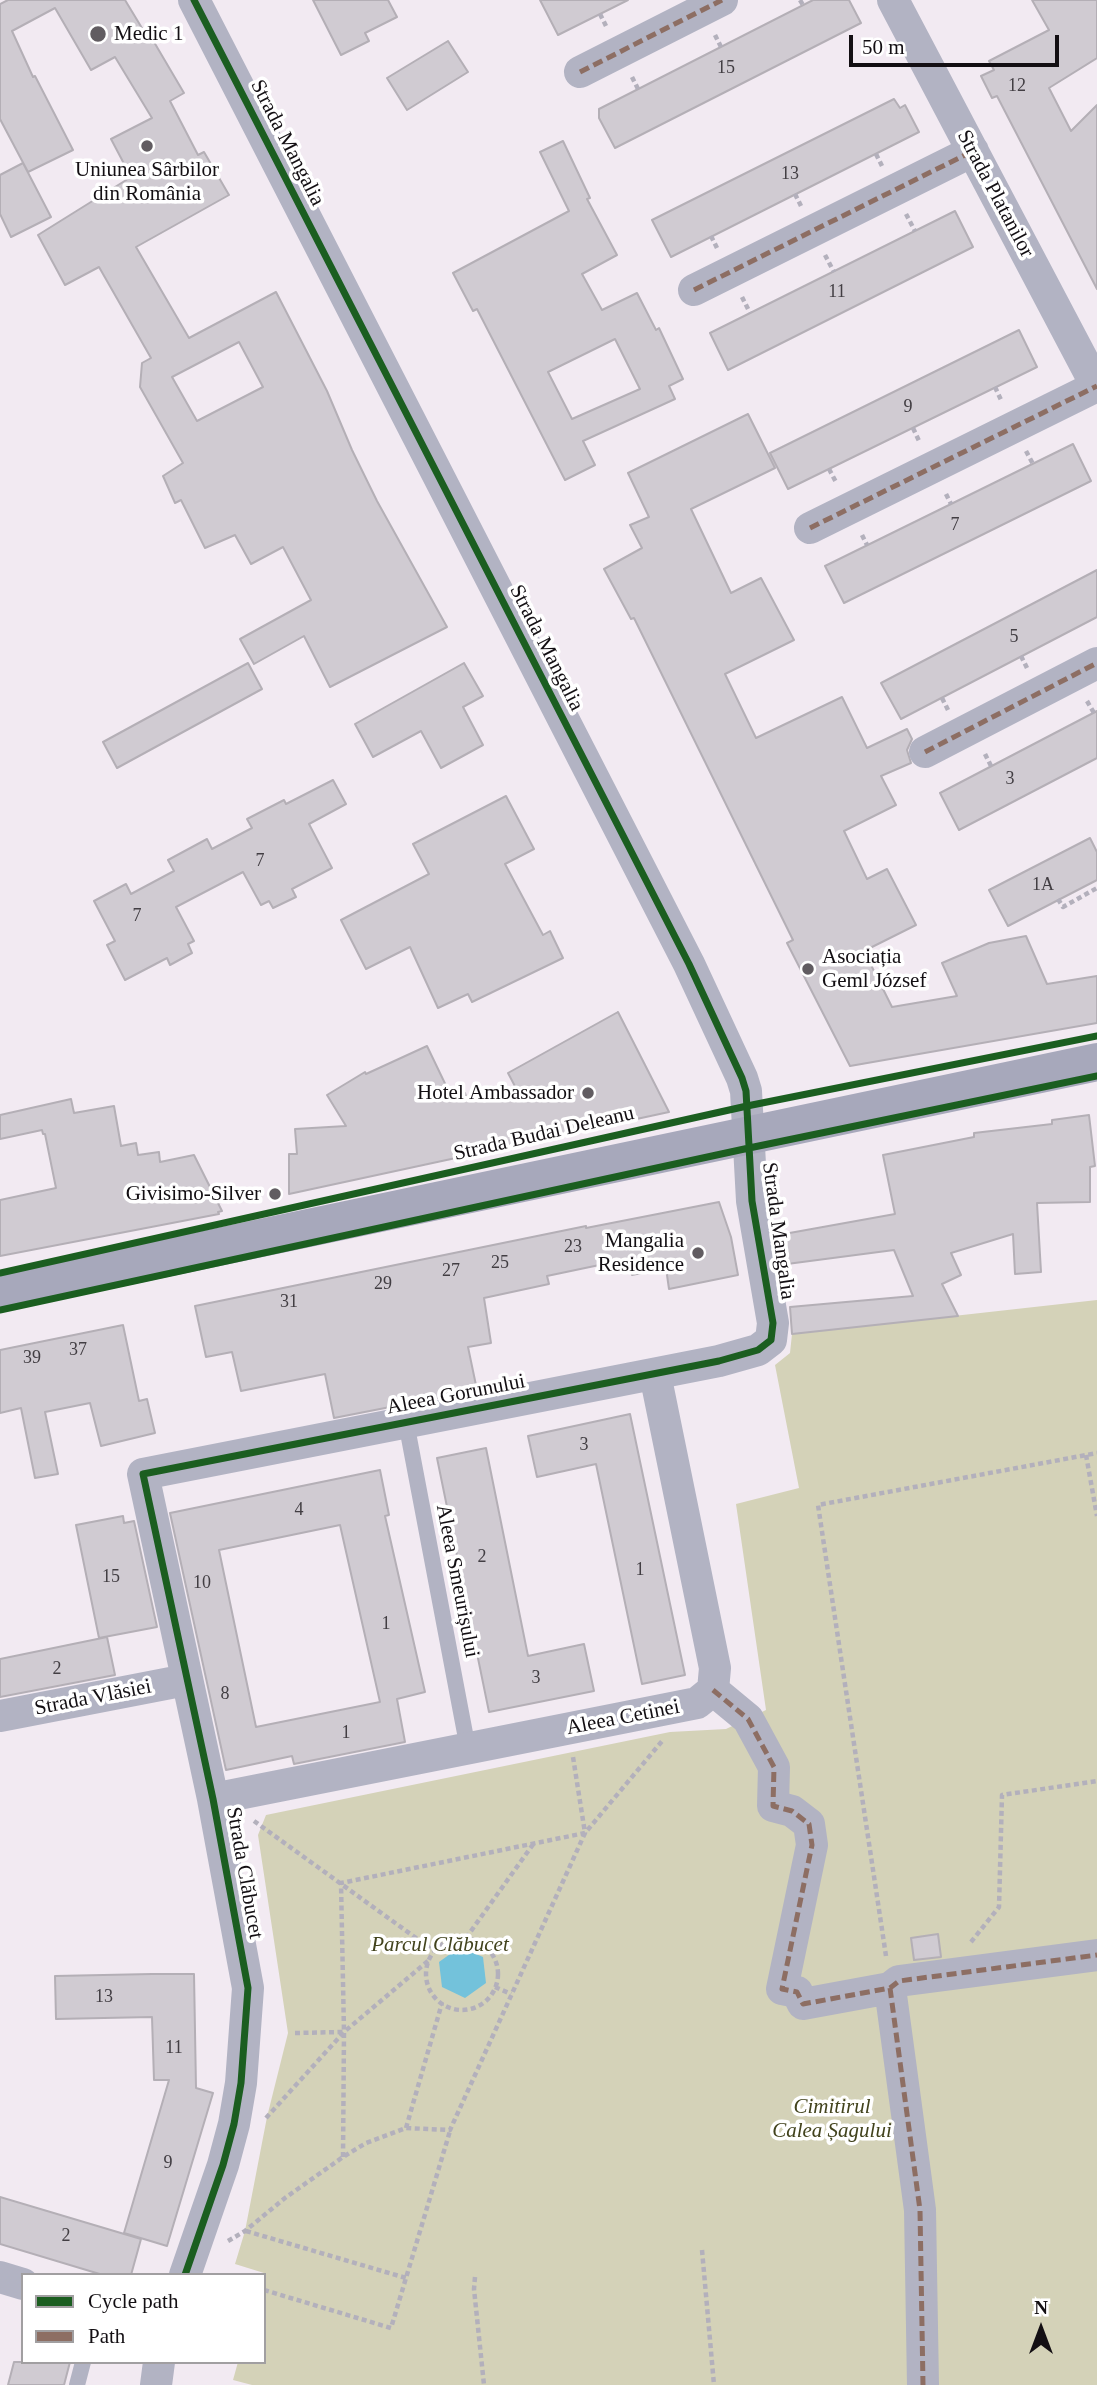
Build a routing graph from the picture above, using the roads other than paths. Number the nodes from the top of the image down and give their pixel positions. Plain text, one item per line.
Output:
1 (194, 0) edge
2 (722, 0) edge
3 (893, 0) edge
4 (580, 72) dead end
5 (973, 151) junction
6 (694, 290) dead end
7 (1097, 387) edge
8 (810, 528) dead end
9 (1097, 663) edge
10 (925, 752) dead end
11 (1097, 1062) edge
12 (749, 1135) junction
13 (0, 1293) edge
14 (771, 1340) joint
15 (655, 1374) junction
16 (406, 1422) junction
17 (143, 1474) joint
18 (186, 1680) junction
19 (705, 1697) junction
20 (0, 1716) edge
21 (468, 1748) junction
22 (213, 1799) junction
23 (1097, 1955) edge
24 (890, 1988) junction
25 (186, 2271) edge
26 (0, 2277) edge
27 (21, 2283) edge
28 (82, 2364) edge
29 (159, 2364) edge
30 (77, 2385) edge
31 (156, 2385) edge
32 (923, 2385) edge

1 - 12 street, Strada Mangalia
2 - 4 street
3 - 5 street, Strada Platanilor
5 - 6 street
5 - 7 street, Strada Platanilor
7 - 8 street
9 - 10 street
11 - 12 main road, Strada Budai Deleanu
12 - 13 main road, Strada Budai Deleanu
12 - 14 street, Strada Mangalia
14 - 15 street, Aleea Gorunului
15 - 16 street, Aleea Gorunului
15 - 19 street
16 - 17 street, Aleea Gorunului
16 - 21 lane, Aleea Smeurișului
17 - 18 street, Strada Clăbucet
18 - 20 street, Strada Vlăsiei
18 - 22 street, Strada Clăbucet
19 - 21 street, Aleea Cetinei
19 - 24 street
21 - 22 street, Aleea Cetinei
22 - 25 street, Strada Clăbucet
23 - 24 street
24 - 32 street
26 - 27 street
28 - 30 lane
29 - 31 street

